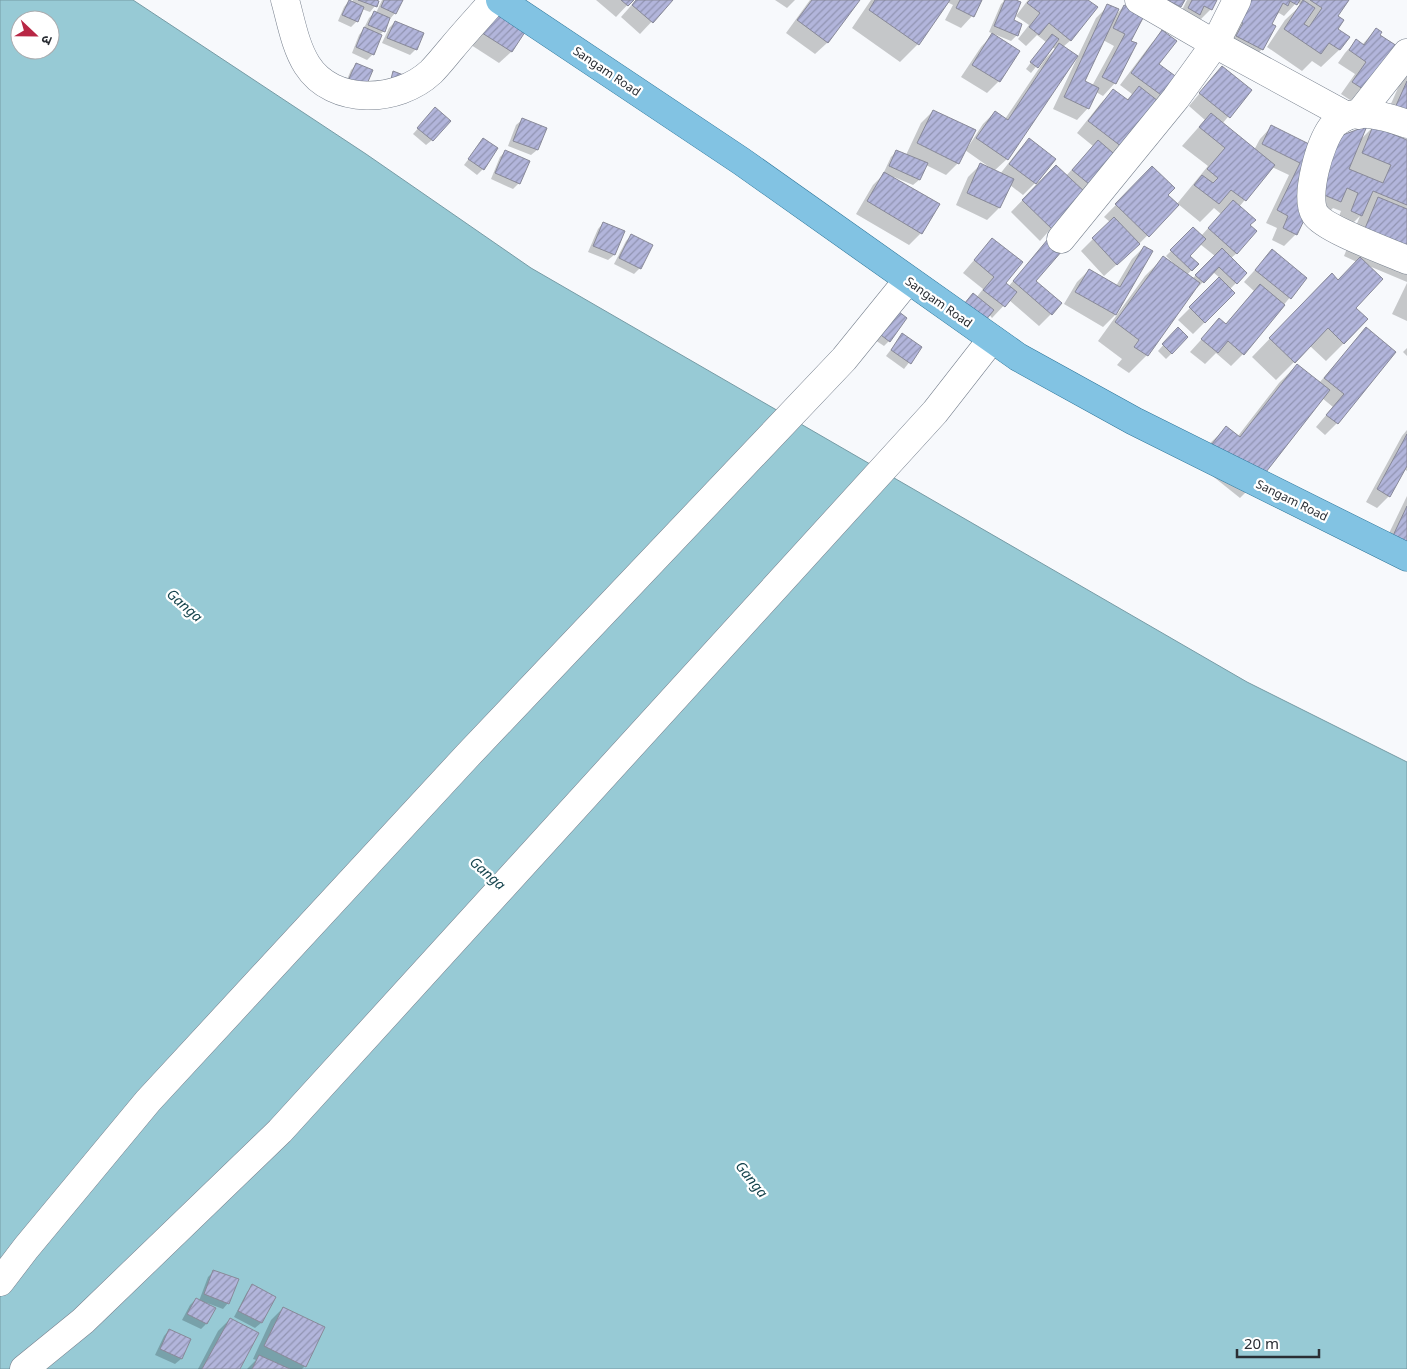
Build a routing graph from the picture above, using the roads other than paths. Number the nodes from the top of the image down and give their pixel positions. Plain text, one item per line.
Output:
1 (285, 0) edge
2 (494, 0) edge
3 (500, 0) edge
4 (1139, 0) edge
5 (1237, 0) edge
6 (1215, 44) junction
7 (1407, 53) edge
8 (1353, 116) junction
9 (1407, 124) edge
10 (1061, 239) dead end
11 (1407, 260) edge
12 (908, 280) junction
13 (992, 339) junction
14 (1407, 557) edge
15 (0, 1282) edge
16 (24, 1369) edge

1 - 2 street
3 - 12 main road, Sangam Road
4 - 6 street
5 - 6 street
6 - 8 street
6 - 10 street
7 - 8 street
8 - 9 street
8 - 11 street
12 - 13 main road, Sangam Road
12 - 15 street
13 - 14 main road, Sangam Road
13 - 16 street

